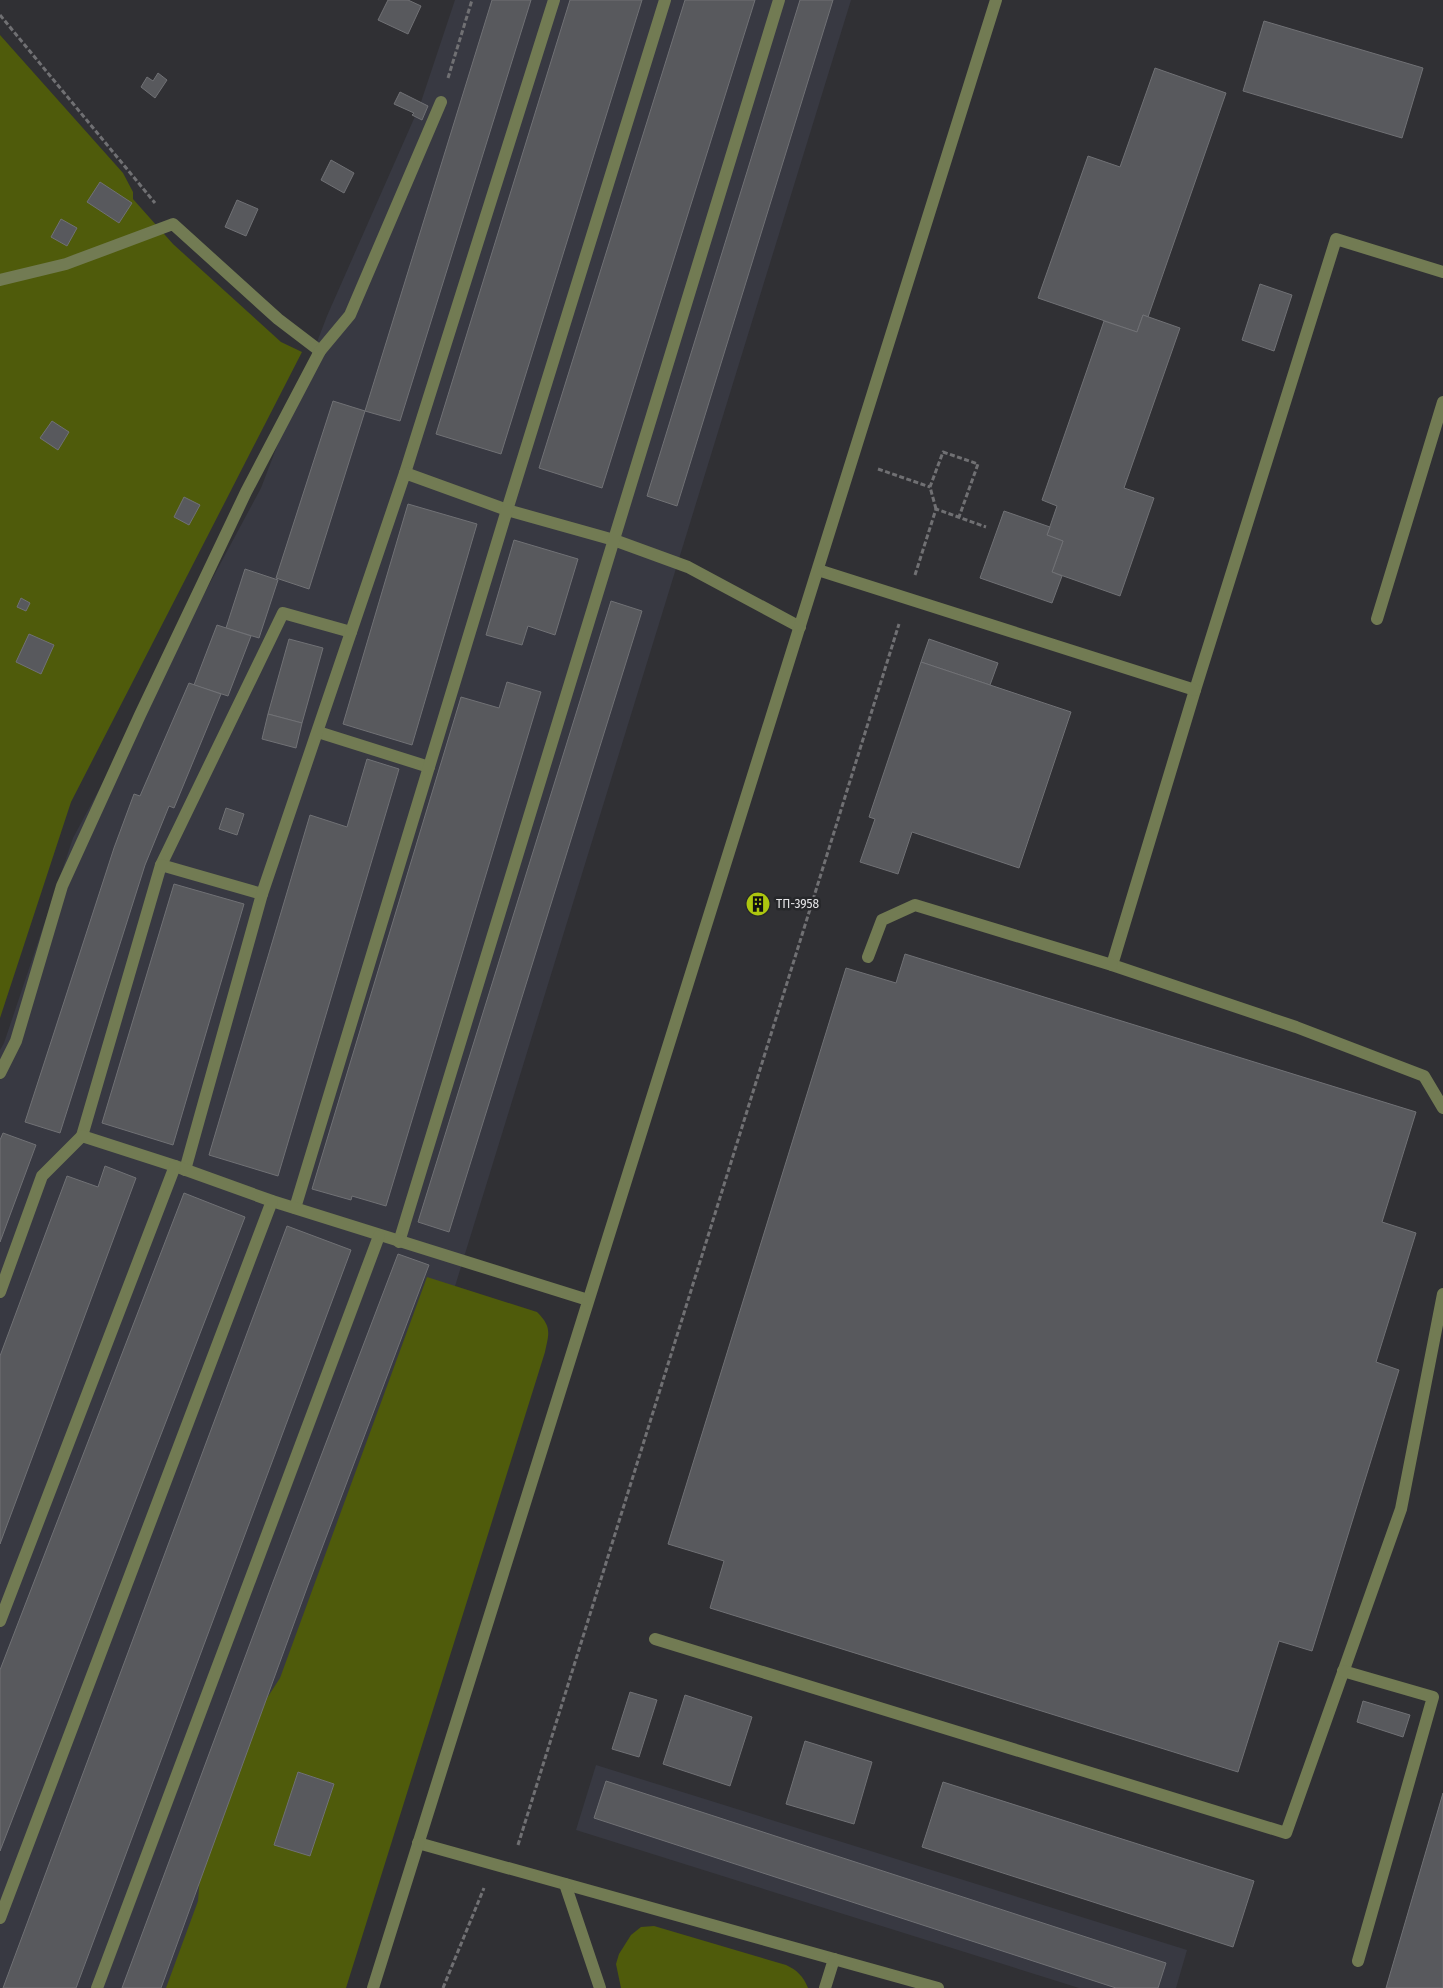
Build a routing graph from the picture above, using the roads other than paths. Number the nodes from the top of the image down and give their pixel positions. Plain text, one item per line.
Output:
1 (554, 0) edge
2 (665, 0) edge
3 (779, 0) edge
4 (996, 0) edge
5 (441, 102) road end
6 (1443, 272) edge
7 (0, 280) edge
8 (320, 351) junction
9 (1443, 402) edge
10 (406, 473) junction
11 (507, 510) junction
12 (614, 540) junction
13 (818, 570) junction
14 (1378, 619) dead end
15 (800, 627) junction
16 (351, 632) junction
17 (1195, 690) junction
18 (318, 732) junction
19 (430, 766) junction
20 (161, 865) junction
21 (262, 894) junction
22 (868, 957) dead end
23 (1112, 965) junction
24 (0, 1073) edge
25 (1443, 1108) edge
26 (82, 1136) junction
27 (180, 1168) junction
28 (272, 1201) junction
29 (295, 1208) junction
30 (379, 1236) junction
31 (398, 1242) junction
32 (0, 1292) edge
33 (1443, 1294) edge
34 (588, 1300) junction
35 (0, 1621) edge
36 (654, 1638) dead end
37 (1344, 1671) junction
38 (418, 1843) junction
39 (565, 1884) junction
40 (0, 1918) edge
41 (834, 1959) junction
42 (1358, 1960) dead end
43 (97, 1988) edge
44 (374, 1988) edge
45 (600, 1988) edge
46 (825, 1988) edge
47 (938, 1988) edge

1 - 10 street
2 - 11 street
3 - 12 street
4 - 13 street
5 - 8 street
6 - 17 street
7 - 8 street
8 - 24 street
9 - 14 street
10 - 11 street
10 - 16 street
11 - 12 street
11 - 19 street
12 - 15 street
12 - 31 street
13 - 15 street
13 - 17 street
15 - 34 street
16 - 18 street
16 - 20 street
17 - 23 street
18 - 19 street
18 - 21 street
19 - 29 street
20 - 21 street
20 - 26 street
21 - 27 street
22 - 23 street
23 - 25 street
26 - 27 street
26 - 32 street
27 - 28 street
27 - 35 street
28 - 29 street
28 - 40 street
29 - 30 street
30 - 31 street
30 - 43 street
31 - 34 street
33 - 37 street
34 - 38 street
36 - 37 street
37 - 42 street
38 - 39 street
38 - 44 street
39 - 41 street
39 - 45 street
41 - 46 street
41 - 47 street

